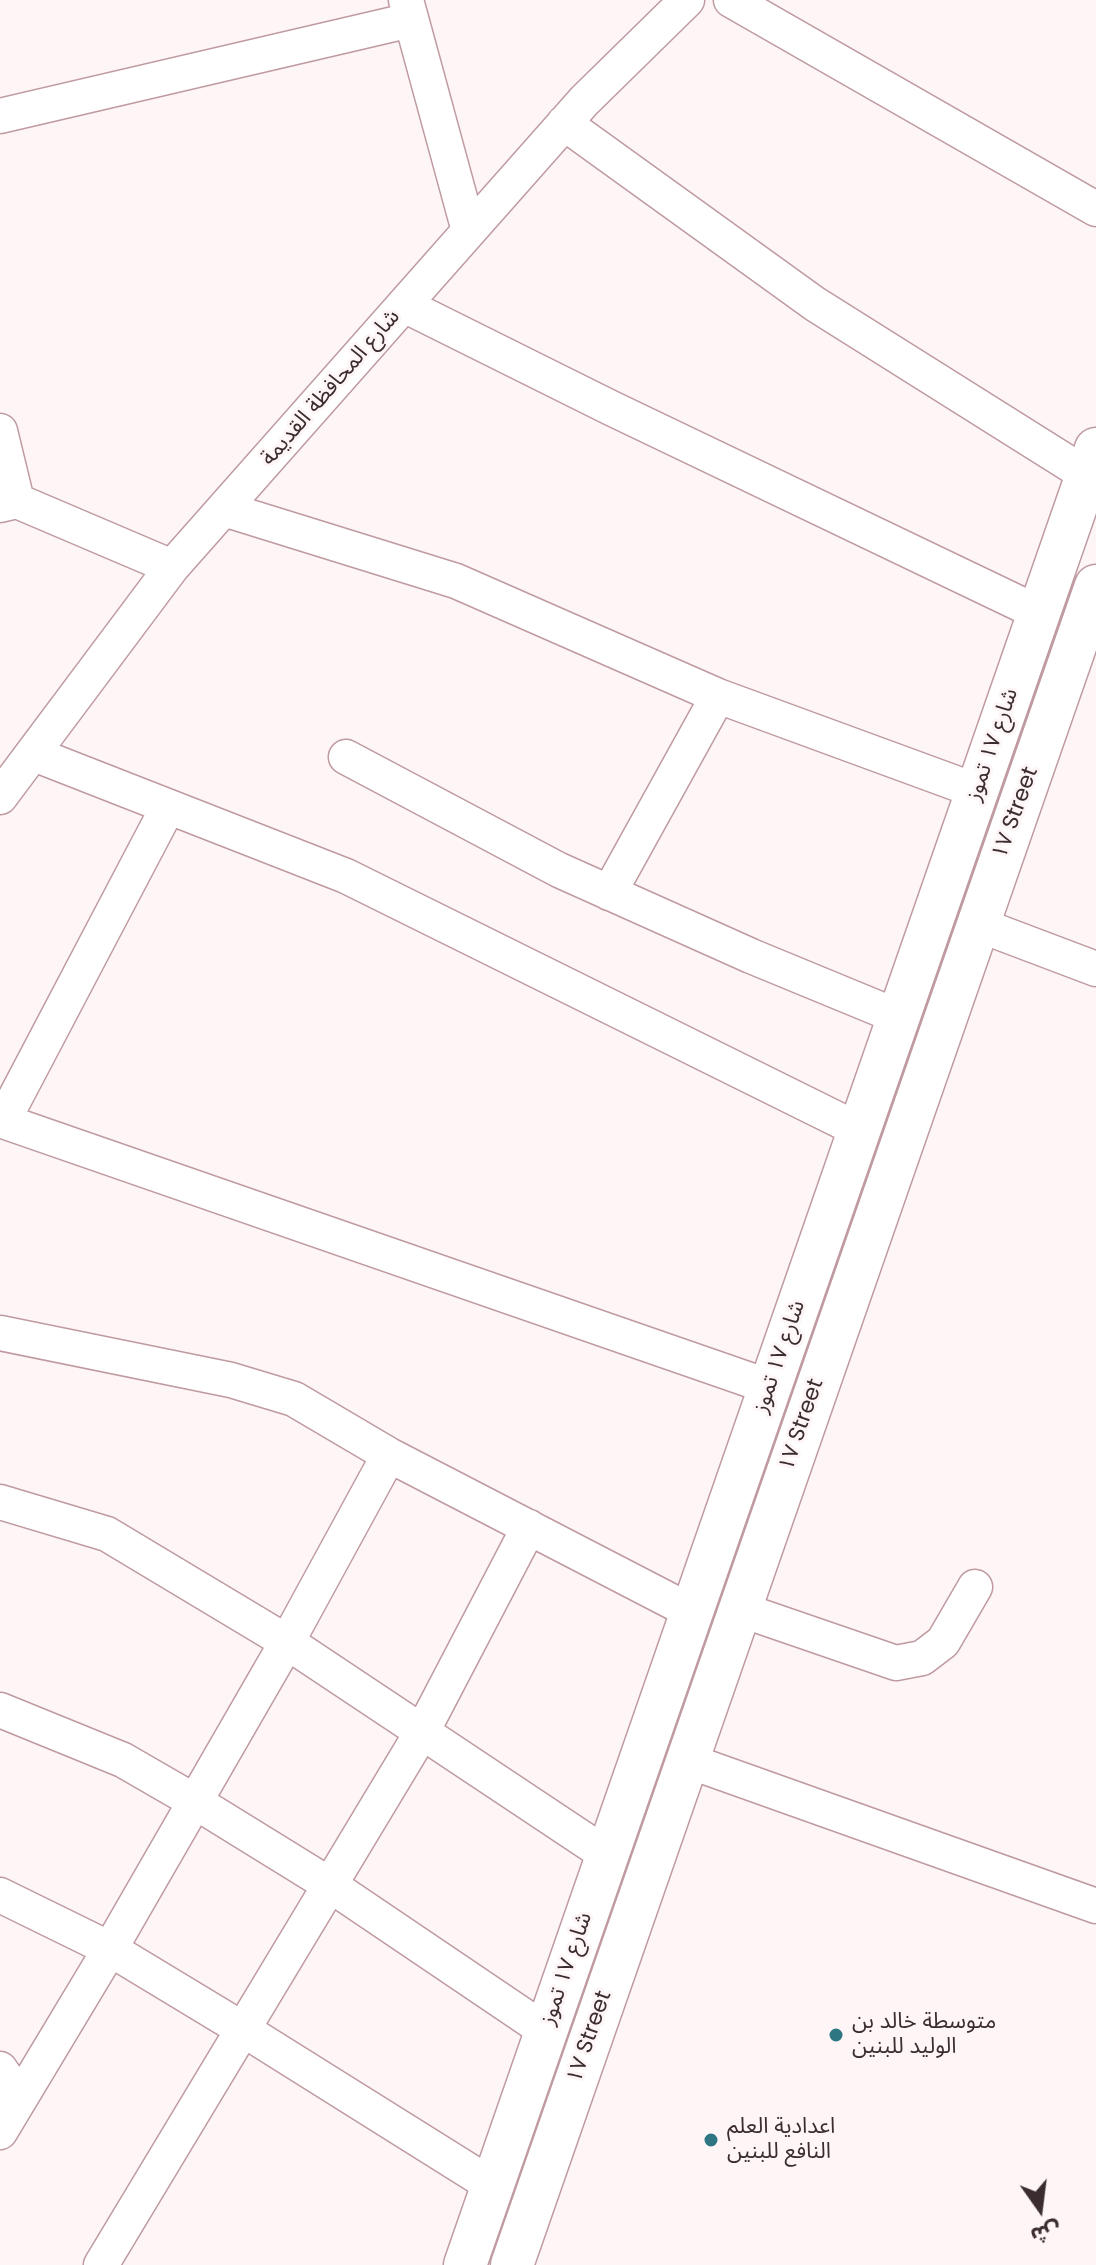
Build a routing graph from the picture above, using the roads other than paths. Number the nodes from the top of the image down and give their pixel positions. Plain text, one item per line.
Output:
1 (687, 0) edge
2 (731, 0) edge
3 (409, 10) edge
4 (0, 116) edge
5 (564, 123) junction
6 (1096, 209) edge
7 (469, 231) junction
8 (404, 305) junction
9 (0, 431) edge
10 (1092, 462) edge
11 (8, 503) edge
12 (224, 509) junction
13 (172, 567) junction
14 (1096, 586) edge
15 (1039, 613) junction
16 (1088, 635) edge
17 (718, 696) junction
18 (34, 754) junction
19 (346, 757) dead end
20 (977, 791) junction
21 (0, 797) edge
22 (168, 807) junction
23 (609, 893) junction
24 (977, 924) junction
25 (1096, 969) edge
26 (899, 1017) junction
27 (2, 1121) edge
28 (859, 1130) junction
29 (0, 1333) edge
30 (770, 1387) junction
31 (389, 1455) junction
32 (0, 1502) edge
33 (529, 1527) junction
34 (975, 1587) dead end
35 (739, 1609) junction
36 (692, 1612) junction
37 (287, 1642) junction
38 (0, 1710) edge
39 (422, 1732) junction
40 (686, 1760) junction
41 (194, 1801) junction
42 (607, 1855) junction
43 (330, 1885) junction
44 (0, 1895) edge
45 (1096, 1906) edge
46 (110, 1949) junction
47 (244, 2030) junction
48 (546, 2031) junction
49 (0, 2069) edge
50 (20, 2098) junction
51 (0, 2132) edge
52 (493, 2186) junction
53 (101, 2265) edge
54 (465, 2265) edge
55 (512, 2265) edge

1 - 5 street, شارع المحافظة القديمة
2 - 6 street
3 - 4 street
3 - 7 street
5 - 7 street, شارع المحافظة القديمة
5 - 10 street
7 - 8 street, شارع المحافظة القديمة
8 - 12 street, شارع المحافظة القديمة
8 - 15 street
9 - 11 street
10 - 15 main road, شارع ١٧ تموز
11 - 13 street
12 - 13 street, شارع المحافظة القديمة
12 - 17 street
13 - 18 street, شارع المحافظة القديمة
14 - 16 main road, ١٧ Street
15 - 20 main road, شارع ١٧ تموز
16 - 24 main road, ١٧ Street
17 - 20 street
17 - 23 street
18 - 21 street, شارع المحافظة القديمة
18 - 22 street
19 - 23 street
20 - 26 main road, شارع ١٧ تموز
22 - 27 street
22 - 28 street
23 - 26 street
24 - 25 street
24 - 35 main road, ١٧ Street
26 - 28 main road, شارع ١٧ تموز
27 - 30 street
28 - 30 main road, شارع ١٧ تموز
29 - 31 street
30 - 36 main road, شارع ١٧ تموز
31 - 33 street
31 - 37 street
32 - 37 street
33 - 36 street
33 - 39 street
34 - 35 street
35 - 40 main road, ١٧ Street
36 - 42 main road, شارع ١٧ تموز
37 - 39 street
37 - 41 street
38 - 41 street
39 - 42 street
39 - 43 street
40 - 45 street
40 - 55 main road, ١٧ Street
41 - 43 street
41 - 46 street
42 - 48 main road, شارع ١٧ تموز
43 - 47 street
43 - 48 street
44 - 46 street
46 - 47 street
46 - 50 street
47 - 52 street
47 - 53 street
48 - 52 main road, شارع ١٧ تموز
49 - 50 street
50 - 51 street
52 - 54 main road, شارع ١٧ تموز

